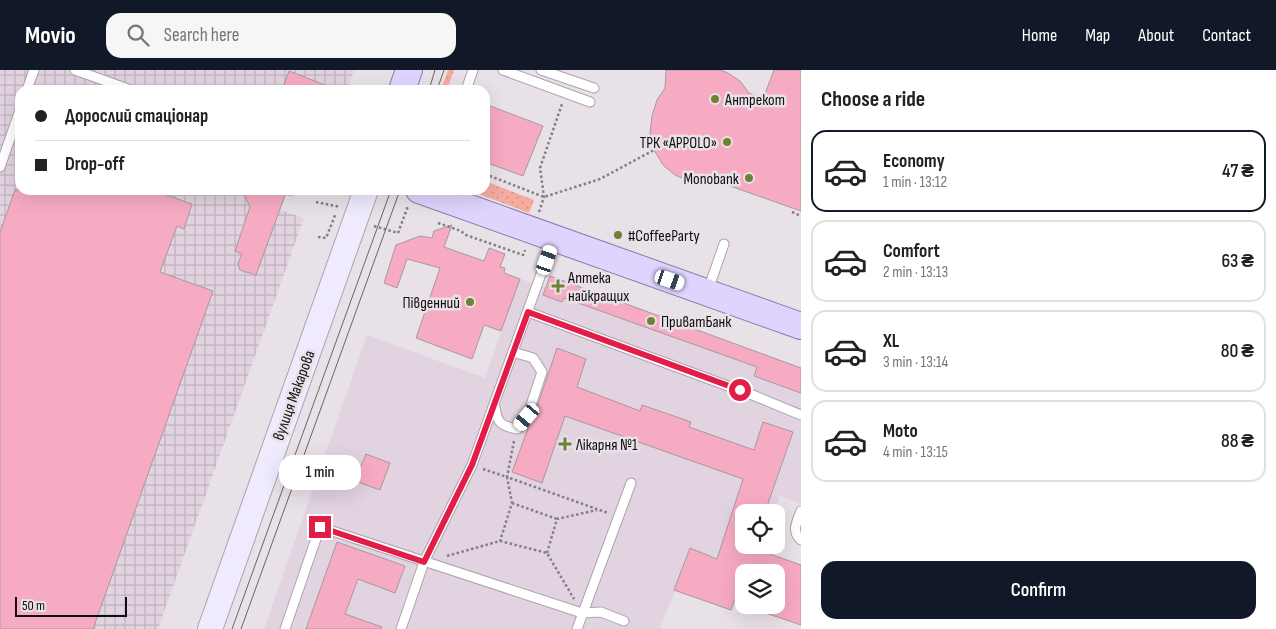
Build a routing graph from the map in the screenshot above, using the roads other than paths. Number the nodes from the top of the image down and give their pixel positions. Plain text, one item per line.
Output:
1 (34, 70) edge
2 (75, 70) edge
3 (409, 70) edge
4 (473, 70) edge
5 (503, 70) edge
6 (541, 70) edge
7 (29, 85) edge
8 (117, 85) edge
9 (404, 85) edge
10 (468, 85) edge
11 (594, 88) dead end
12 (590, 102) dead end
13 (15, 124) edge
14 (0, 167) edge
15 (364, 195) edge
16 (421, 195) edge
17 (543, 235) junction
18 (724, 244) dead end
19 (707, 293) junction
20 (528, 312) junction
21 (801, 326) edge
22 (513, 352) junction
23 (494, 404) junction
24 (801, 415) edge
25 (631, 483) dead end
26 (801, 511) edge
27 (801, 540) edge
28 (424, 562) junction
29 (582, 613) junction
30 (624, 621) dead end
31 (210, 629) edge
32 (285, 629) edge
33 (401, 629) edge
34 (577, 629) edge

1 - 7 lane
2 - 8 lane
3 - 9 main road
4 - 10 lane
5 - 12 lane
6 - 11 lane
13 - 14 lane
15 - 31 main road, вулиця Макарова
16 - 17 main road
17 - 19 main road
17 - 20 lane
18 - 19 lane
19 - 21 main road
20 - 22 lane
20 - 24 lane
22 - 23 lane
22 - 23 lane
23 - 28 lane
25 - 29 lane
26 - 27 lane
28 - 29 lane
28 - 32 lane
28 - 33 lane
29 - 30 lane
29 - 34 lane

